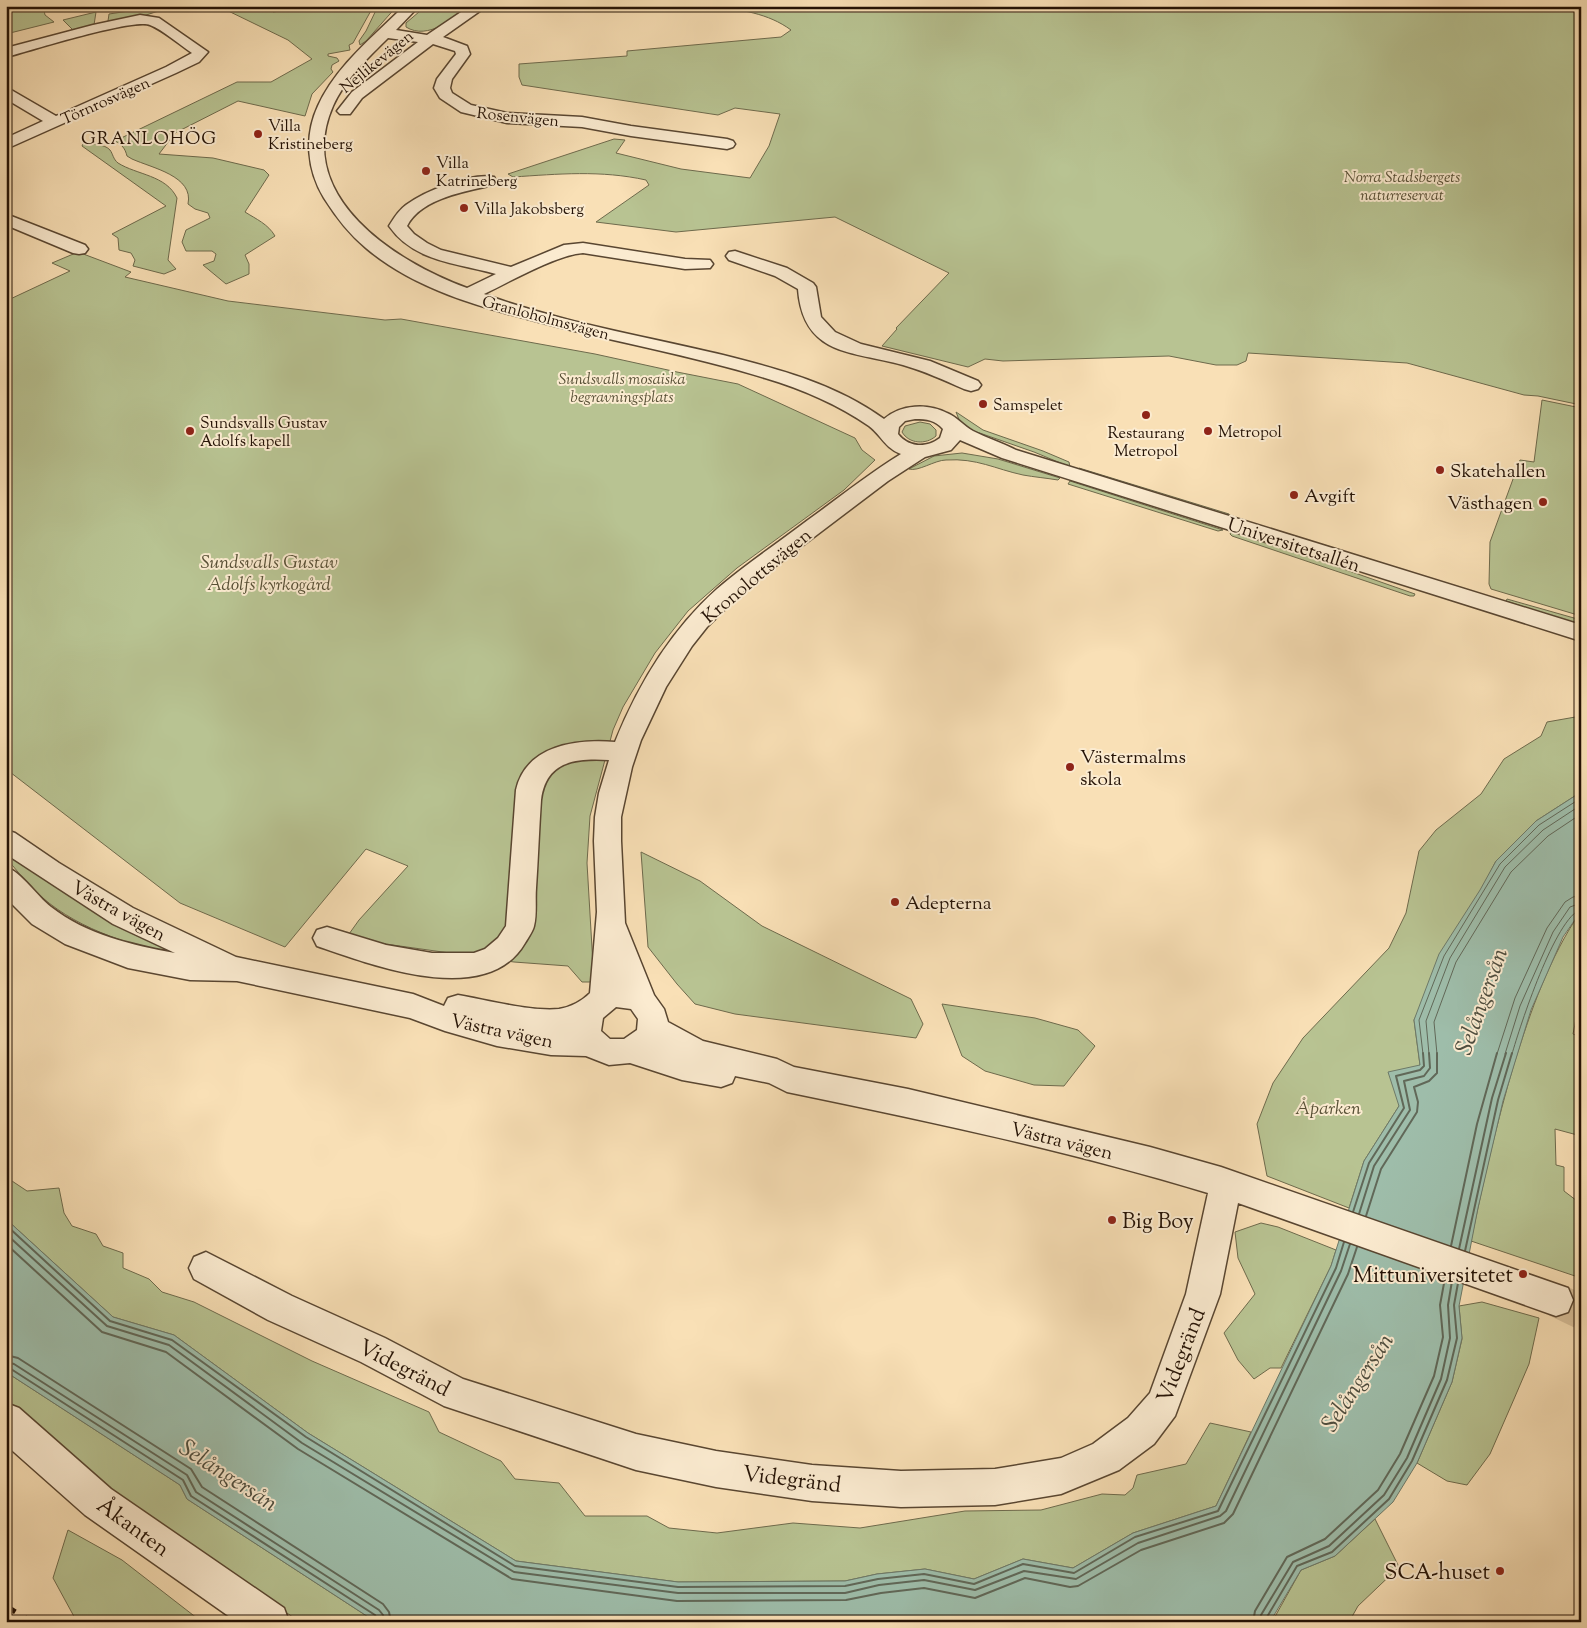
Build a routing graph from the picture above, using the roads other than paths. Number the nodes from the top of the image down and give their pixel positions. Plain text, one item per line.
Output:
1 (412, 6) edge
2 (480, 6) edge
3 (385, 33) junction
4 (431, 39) junction
5 (6, 53) edge
6 (6, 92) edge
7 (345, 111) dead end
8 (55, 122) junction
9 (6, 144) edge
10 (726, 144) dead end
11 (488, 181) dead end
12 (6, 219) edge
13 (79, 249) dead end
14 (735, 256) dead end
15 (704, 264) dead end
16 (512, 273) junction
17 (468, 296) junction
18 (971, 386) dead end
19 (808, 387) junction
20 (917, 413) junction
21 (948, 423) junction
22 (892, 437) junction
23 (930, 449) junction
24 (1009, 454) junction
25 (880, 475) junction
26 (1581, 633) edge
27 (624, 752) junction
28 (6, 840) edge
29 (6, 878) edge
30 (611, 924) junction
31 (326, 938) dead end
32 (237, 969) junction
33 (642, 1000) junction
34 (598, 1004) junction
35 (413, 1006) junction
36 (653, 1028) junction
37 (593, 1043) junction
38 (630, 1050) junction
39 (787, 1079) junction
40 (1226, 1184) junction
41 (206, 1268) dead end
42 (1556, 1300) tunnel mouth
43 (6, 1421) edge
44 (270, 1622) edge

1 - 3 street, Granloholmsvägen
2 - 4 street, Nejlikevägen
3 - 4 street, Rosenvägen
3 - 17 street, Granloholmsvägen
4 - 7 street, Nejlikevägen
4 - 10 street, Rosenvägen
5 - 8 street, Törnrosvägen
6 - 8 street
8 - 9 street, Törnrosvägen
11 - 16 street
12 - 13 street
14 - 18 street
15 - 16 street
16 - 17 street
17 - 19 street, Granloholmsvägen
19 - 20 street, Granloholmsvägen
19 - 22 street, Granloholmsvägen
20 - 21 street, Granloholmsvägen
20 - 22 street
21 - 23 street
21 - 24 street, Universitetsallén
22 - 23 street, Universitetsallén
22 - 25 street, Kronolottsvägen
23 - 24 street, Universitetsallén
23 - 25 street, Kronolottsvägen
24 - 26 street, Universitetsallén
25 - 27 street, Kronolottsvägen
27 - 30 street, Kronolottsvägen
27 - 31 street
28 - 32 street, Västra vägen
29 - 32 street, Västra vägen
30 - 33 street, Kronolottsvägen
30 - 34 street, Kronolottsvägen
32 - 35 street, Västra vägen
33 - 34 street
33 - 36 street
34 - 35 street, Västra vägen
34 - 37 street
35 - 37 street, Västra vägen
36 - 38 street
36 - 39 street, Västra vägen
37 - 38 street
38 - 39 street, Västra vägen
39 - 40 street, Västra vägen
40 - 41 street, Videgränd
40 - 42 street, Västra vägen
43 - 44 street, Åkanten

